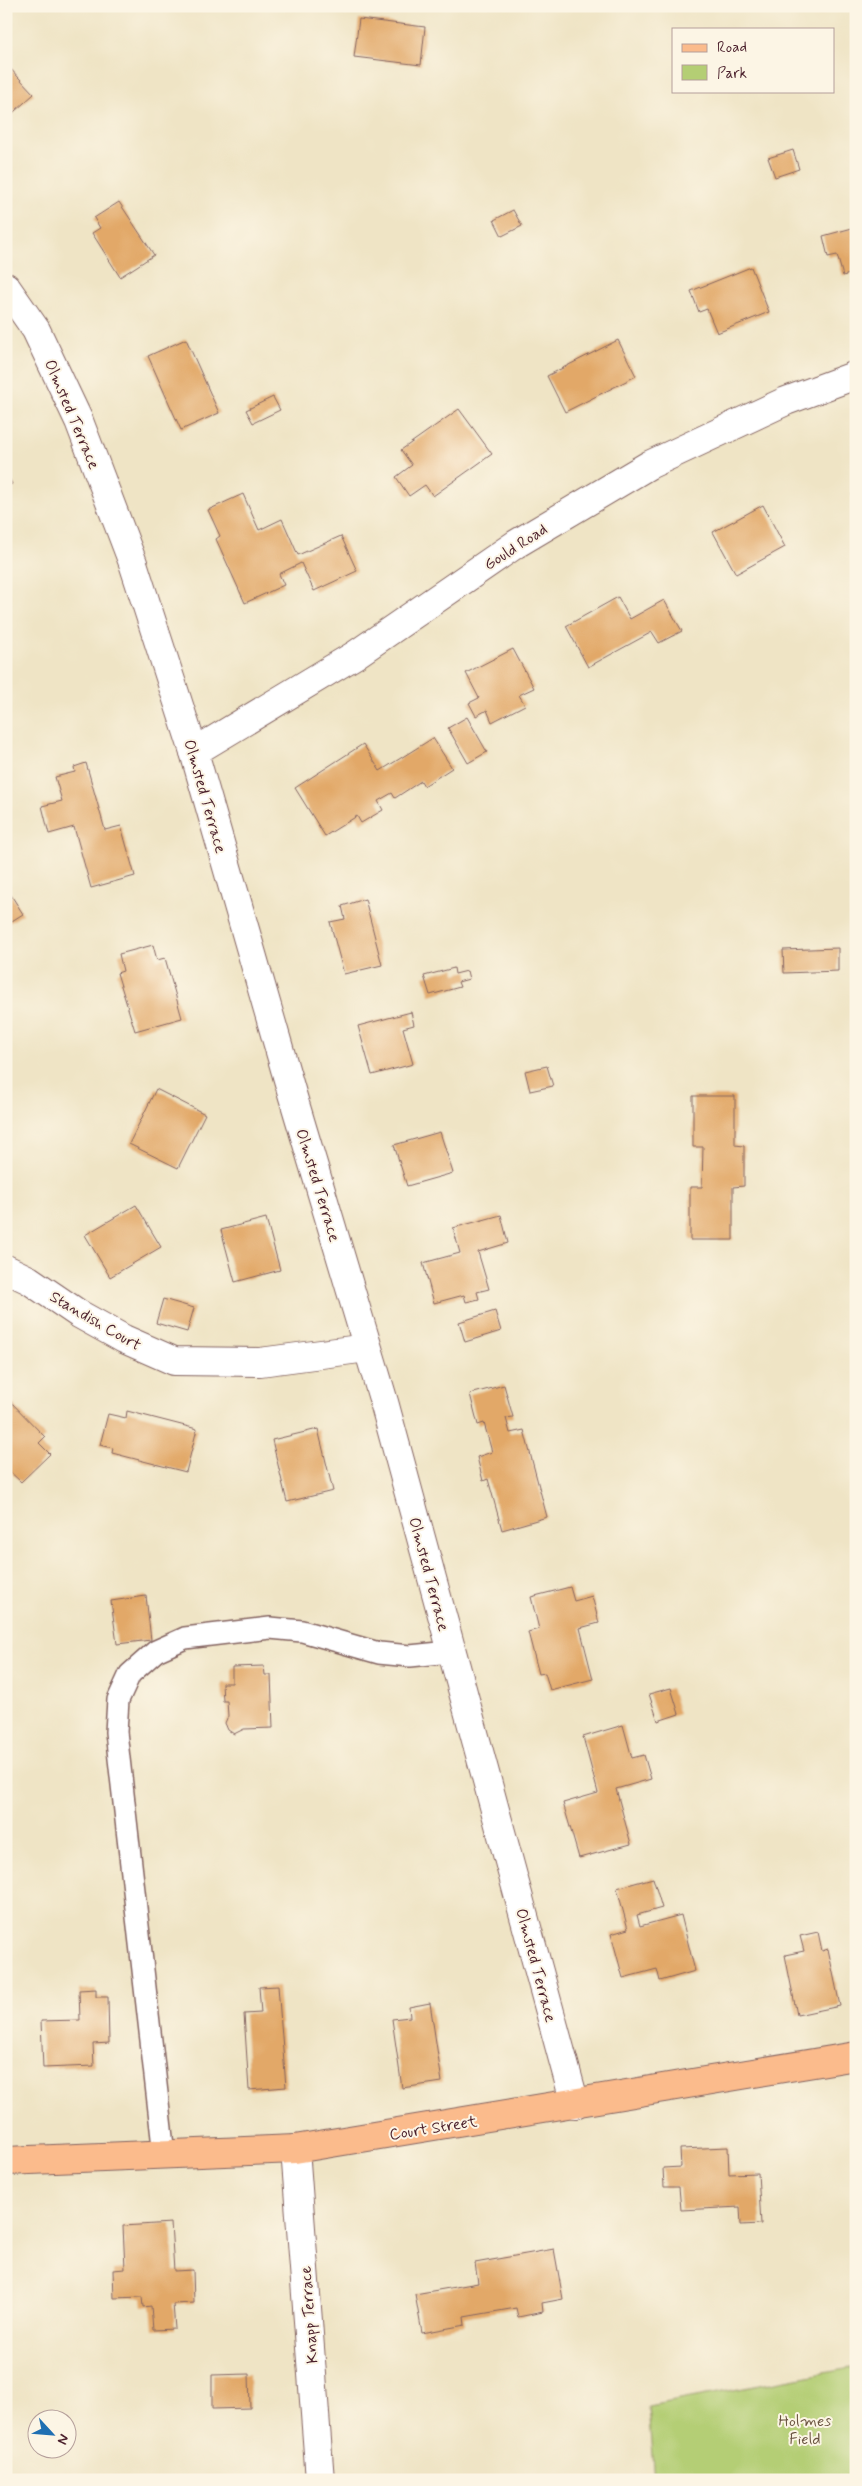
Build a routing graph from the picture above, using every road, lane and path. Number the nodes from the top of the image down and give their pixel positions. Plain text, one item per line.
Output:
1 (6, 287) edge
2 (856, 375) edge
3 (194, 752) junction
4 (6, 1269) edge
5 (367, 1348) junction
6 (450, 1652) junction
7 (856, 2056) edge
8 (575, 2104) junction
9 (295, 2149) junction
10 (164, 2155) junction
11 (6, 2161) edge
12 (320, 2480) edge

1 - 3 street, Olmsted Terrace
2 - 3 street, Gould Road
3 - 5 street, Olmsted Terrace
4 - 5 street, Standish Court
5 - 6 street, Olmsted Terrace
6 - 8 street, Olmsted Terrace
6 - 10 lane
7 - 8 main road, Court Street
8 - 9 main road, Court Street
9 - 10 main road, Court Street
9 - 12 street, Knapp Terrace
10 - 11 main road, Court Street

